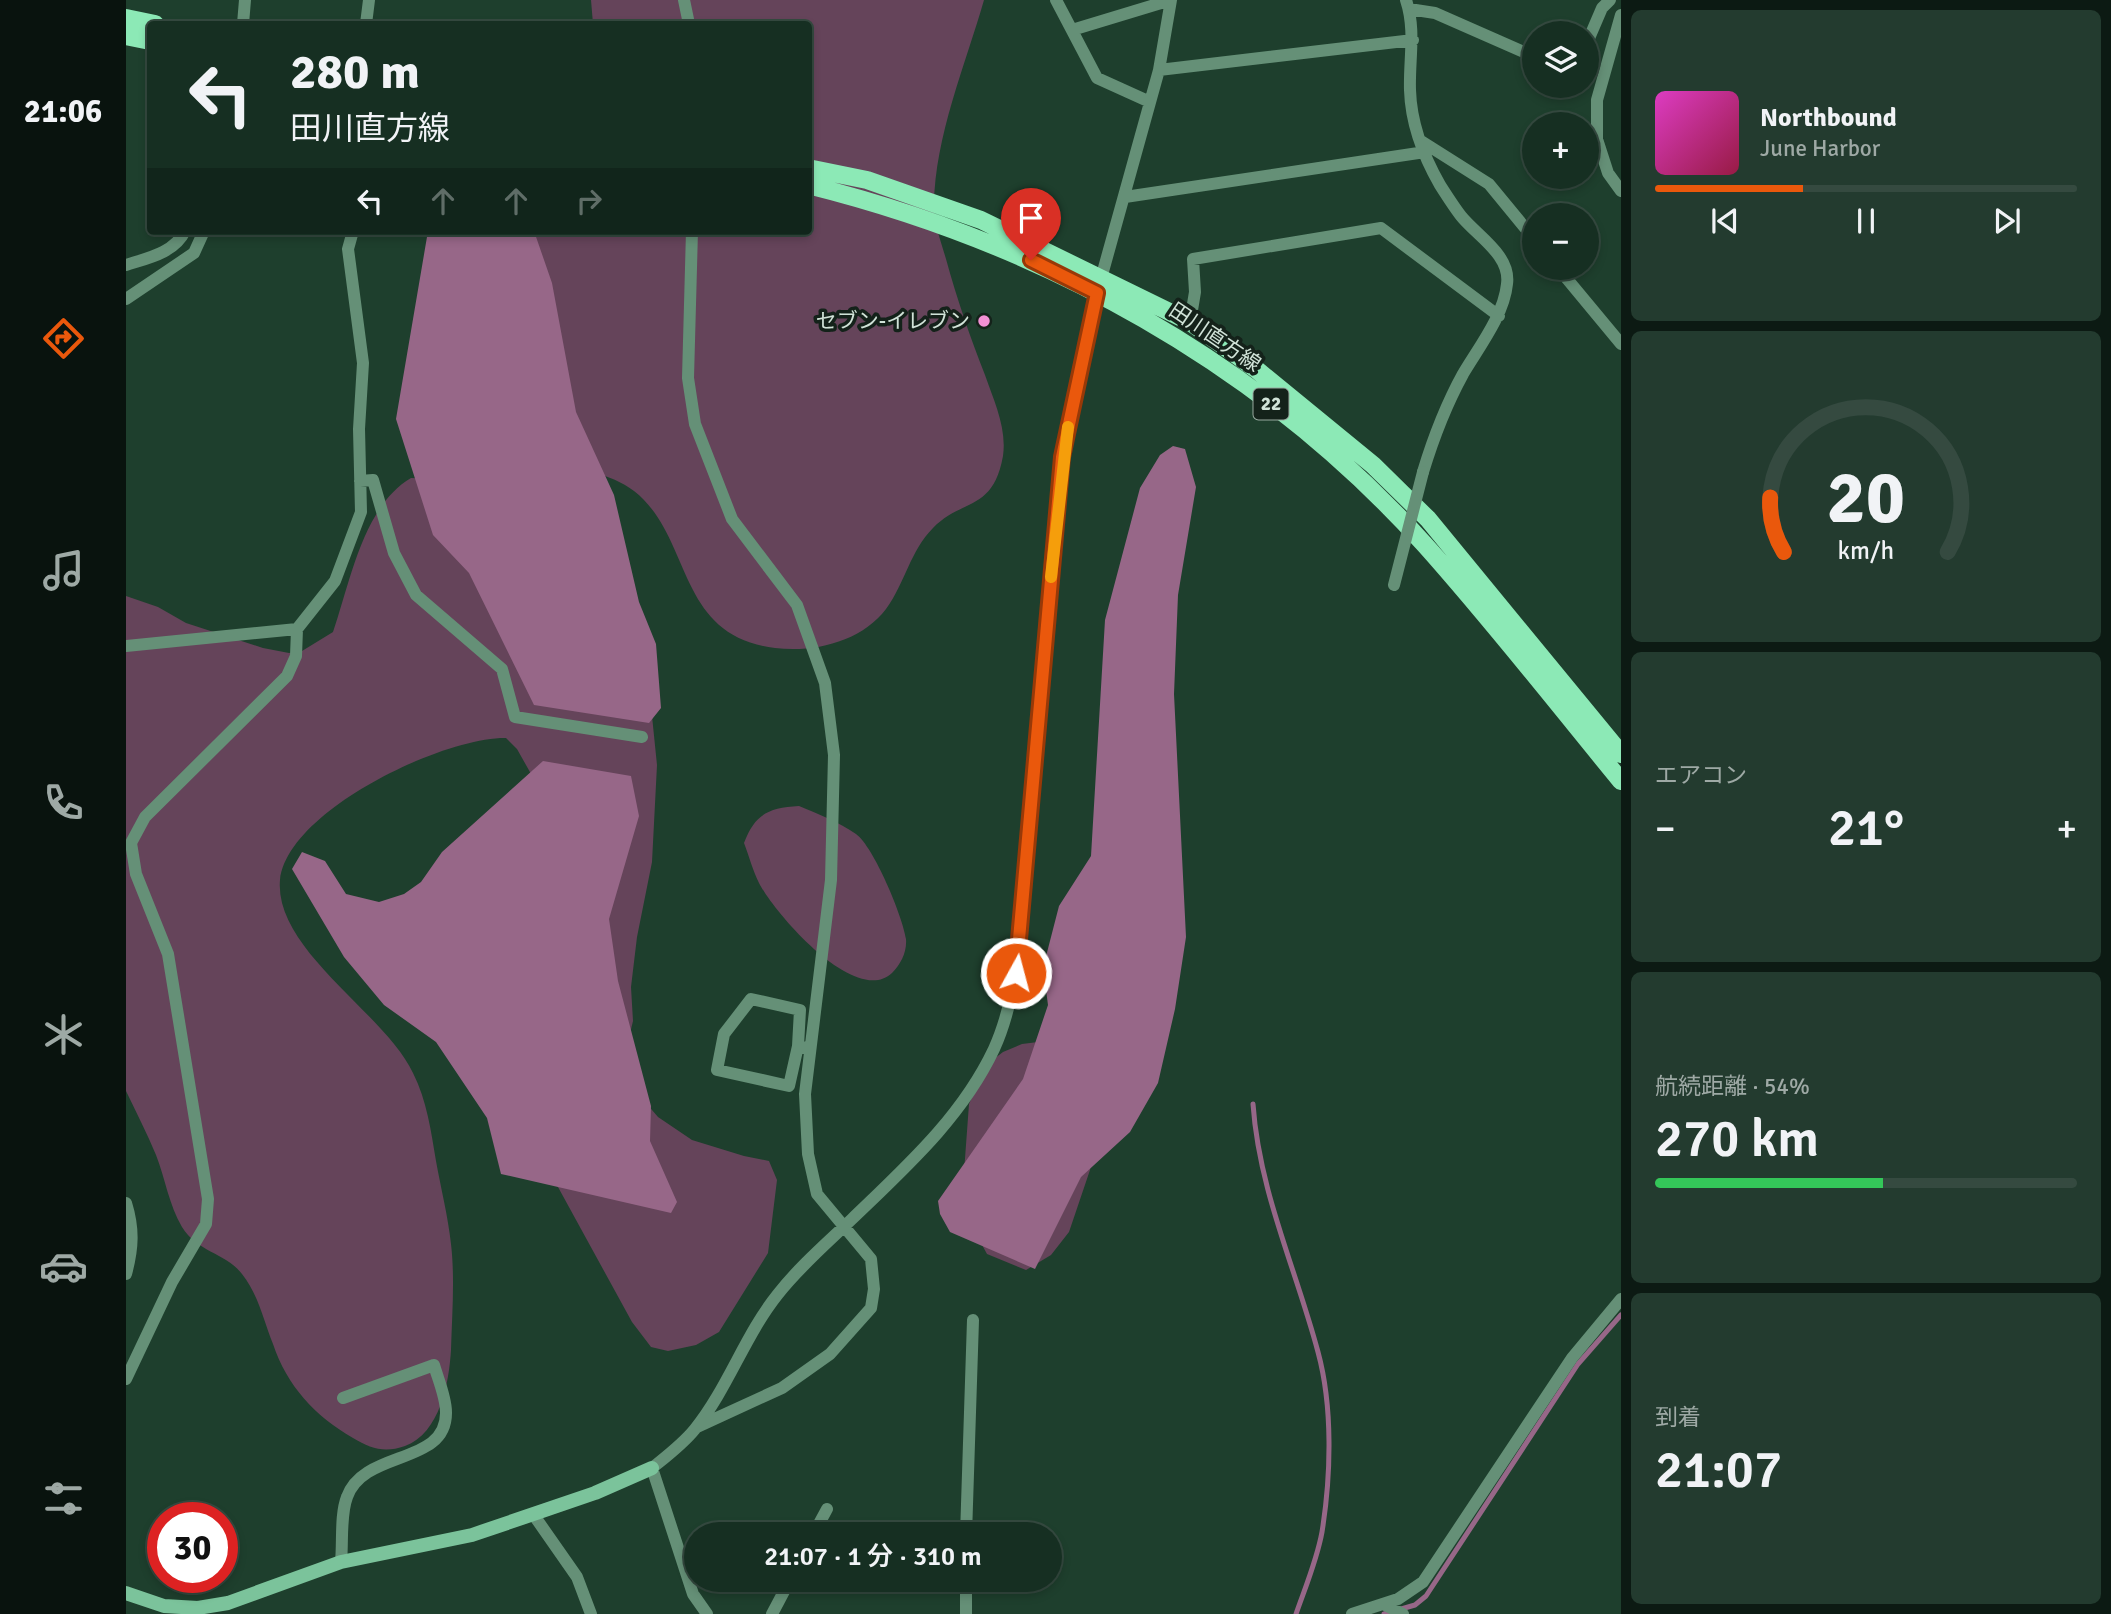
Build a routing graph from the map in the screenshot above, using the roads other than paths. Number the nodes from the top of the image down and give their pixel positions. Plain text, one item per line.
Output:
1 (369, 0) edge
2 (684, 0) edge
3 (1056, 0) edge
4 (1171, 0) edge
5 (1609, 0) edge
6 (1407, 4) edge
7 (1621, 15) edge
8 (126, 18) edge
9 (366, 21) edge
10 (688, 21) edge
11 (1596, 21) edge
12 (147, 22) edge
13 (1072, 30) junction
14 (126, 36) edge
15 (147, 40) edge
16 (1413, 40) junction
17 (1522, 51) edge
18 (1159, 70) junction
19 (1150, 102) junction
20 (1423, 147) junction
21 (812, 169) edge
22 (812, 185) edge
23 (1621, 191) edge
24 (1125, 197) junction
25 (1522, 224) edge
26 (183, 235) edge
27 (202, 235) edge
28 (352, 235) edge
29 (692, 235) edge
30 (126, 265) edge
31 (1568, 280) edge
32 (1100, 285) junction
33 (126, 299) edge
34 (1499, 316) junction
35 (1190, 322) junction
36 (1621, 344) edge
37 (360, 481) junction
38 (1394, 585) dead end
39 (297, 629) junction
40 (126, 646) edge
41 (642, 737) dead end
42 (1621, 754) edge
43 (1621, 781) edge
44 (804, 1048) junction
45 (126, 1203) edge
46 (843, 1227) junction
47 (126, 1274) edge
48 (1621, 1299) edge
49 (973, 1320) dead end
50 (126, 1378) edge
51 (343, 1398) dead end
52 (697, 1427) junction
53 (652, 1468) junction
54 (827, 1509) dead end
55 (533, 1514) junction
56 (820, 1522) edge
57 (966, 1522) edge
58 (341, 1562) junction
59 (784, 1592) edge
60 (966, 1592) edge
61 (126, 1593) edge
62 (1383, 1604) junction
63 (233, 1607) edge
64 (591, 1614) edge
65 (707, 1614) edge
66 (772, 1614) edge
67 (966, 1614) edge
68 (1352, 1614) edge
69 (1403, 1614) edge

1 - 9 street
2 - 10 street
3 - 13 street
4 - 13 street
4 - 18 street
5 - 11 street
6 - 16 street
6 - 17 street
7 - 23 street
8 - 12 main road
13 - 19 street
14 - 15 main road
16 - 18 street
16 - 20 street
18 - 19 street
19 - 24 street
20 - 24 street
20 - 25 street
20 - 34 street
21 - 32 main road, 田川直方線 / 22
22 - 32 main road, 田川直方線 / 22
24 - 32 street
26 - 30 street
27 - 33 street
28 - 37 street
29 - 44 street
31 - 36 street
32 - 35 main road, 田川直方線 / 22
32 - 43 main road, 田川直方線 / 22
32 - 46 street
34 - 35 street
34 - 38 street, bridge
35 - 42 main road, 田川直方線 / 22
37 - 39 street
37 - 41 street
39 - 40 street
39 - 50 street
44 - 44 street
44 - 46 street
45 - 47 street
46 - 52 street
46 - 52 street
48 - 62 street
49 - 57 street
51 - 58 street
52 - 53 street
53 - 55 street
53 - 65 street
54 - 56 street
55 - 58 street
55 - 64 street
58 - 63 street
59 - 66 street
60 - 67 street
61 - 63 street
62 - 68 street
62 - 69 street

